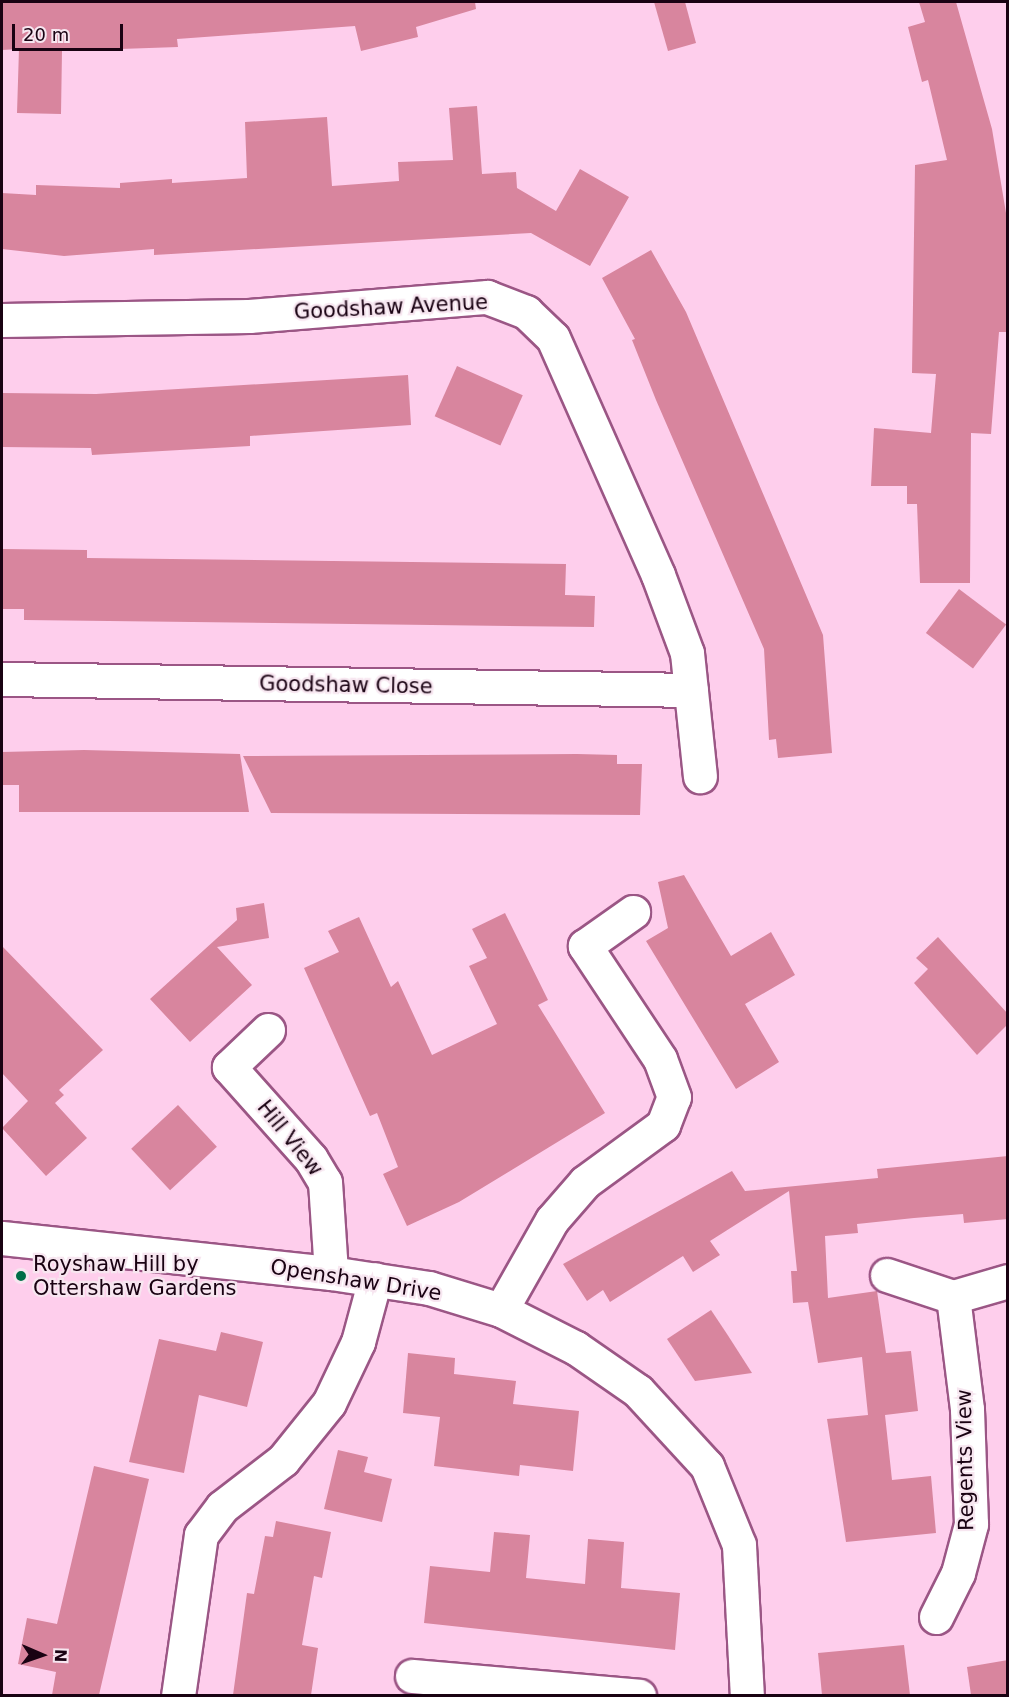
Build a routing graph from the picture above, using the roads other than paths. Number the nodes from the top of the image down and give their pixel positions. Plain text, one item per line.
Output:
1 (2, 320) edge
2 (2, 679) edge
3 (692, 690) junction
4 (700, 776) dead end
5 (633, 912) dead end
6 (268, 1030) dead end
7 (2, 1238) edge
8 (331, 1273) junction
9 (887, 1275) dead end
10 (375, 1279) junction
11 (1008, 1281) edge
12 (953, 1297) junction
13 (501, 1310) junction
14 (936, 1617) dead end
15 (412, 1676) dead end
16 (493, 1689) edge
17 (178, 1695) edge
18 (639, 1695) edge
19 (747, 1695) edge

1 - 3 street, Goodshaw Avenue
2 - 3 street, Goodshaw Close
3 - 4 street, Goodshaw Avenue
5 - 13 street
6 - 8 street, Hill View
7 - 8 street, Openshaw Drive
8 - 10 street, Openshaw Drive
9 - 12 street
10 - 13 street, Openshaw Drive
10 - 17 street
11 - 12 street
12 - 14 street, Regents View
13 - 19 street, Openshaw Drive
15 - 16 street
16 - 18 street

